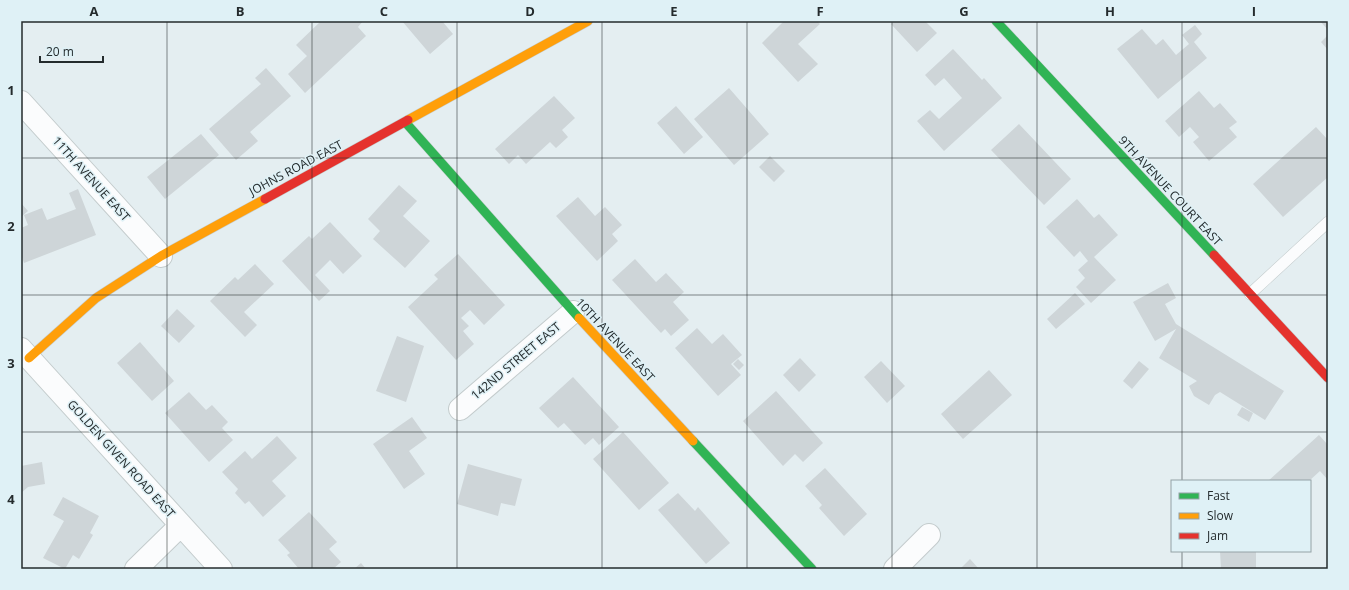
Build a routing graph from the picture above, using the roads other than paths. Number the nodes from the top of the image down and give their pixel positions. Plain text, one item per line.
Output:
1 (588, 21) edge
2 (996, 21) edge
3 (21, 102) edge
4 (406, 123) junction
5 (1328, 222) edge
6 (161, 256) junction
7 (1250, 294) junction
8 (573, 312) junction
9 (25, 353) edge
10 (1328, 378) edge
11 (460, 409) dead end
12 (181, 525) junction
13 (929, 535) dead end
14 (136, 569) edge
15 (221, 569) edge
16 (812, 569) edge
17 (895, 569) edge

1 - 4 street, JOHNS ROAD EAST
2 - 7 street, 9TH AVENUE COURT EAST
3 - 6 street, 11TH AVENUE EAST
4 - 6 street, JOHNS ROAD EAST
4 - 8 street, 10TH AVENUE EAST
5 - 7 lane
6 - 9 street, JOHNS ROAD EAST
7 - 10 street, 9TH AVENUE COURT EAST
8 - 11 street, 142ND STREET EAST
8 - 16 street, 10TH AVENUE EAST
9 - 12 street, GOLDEN GIVEN ROAD EAST
12 - 14 street
12 - 15 street, GOLDEN GIVEN ROAD EAST
13 - 17 street

